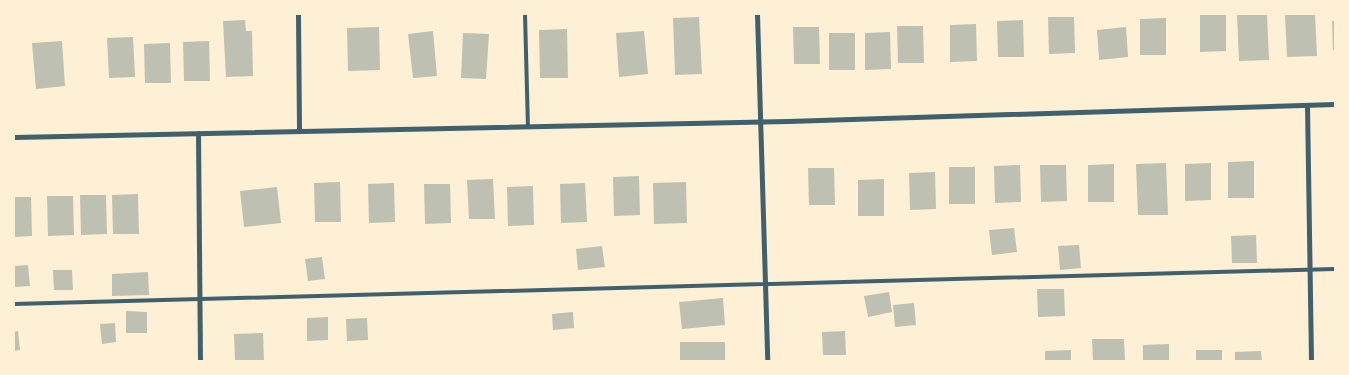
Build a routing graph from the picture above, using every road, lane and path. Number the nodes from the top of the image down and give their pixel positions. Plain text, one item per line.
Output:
1 (298, 14) edge
2 (525, 14) edge
3 (757, 14) edge
4 (1335, 104) edge
5 (1307, 105) junction
6 (759, 122) junction
7 (528, 125) junction
8 (299, 129) junction
9 (198, 133) junction
10 (14, 137) edge
11 (1335, 269) edge
12 (1310, 270) junction
13 (766, 283) junction
14 (200, 300) junction
15 (14, 304) edge
16 (200, 361) edge
17 (767, 361) edge
18 (1312, 361) edge

1 - 8 street
2 - 7 lane
3 - 6 street
4 - 5 street
5 - 6 street
5 - 12 street
6 - 7 street
6 - 13 street
7 - 8 street
8 - 9 street
9 - 10 street
9 - 14 street
11 - 12 lane
12 - 13 lane
12 - 18 street
13 - 14 lane
13 - 17 street
14 - 15 lane
14 - 16 street

